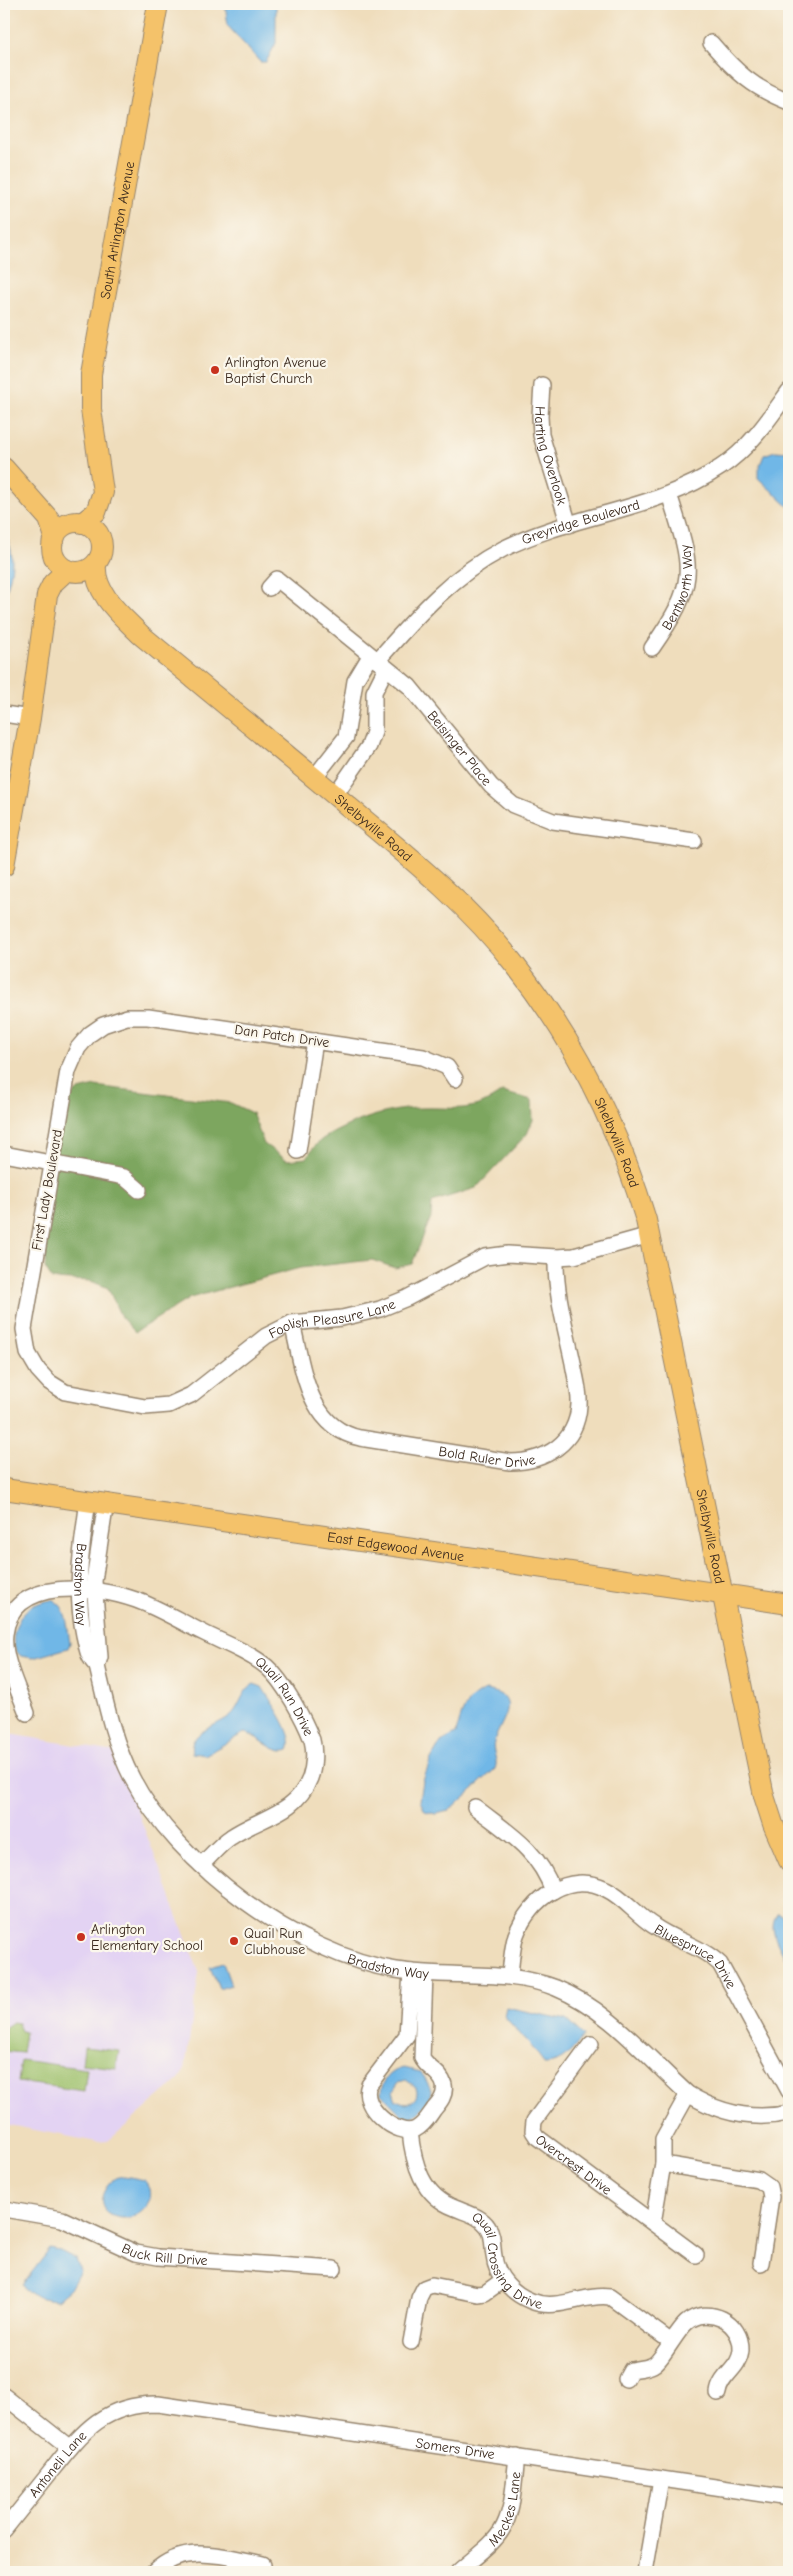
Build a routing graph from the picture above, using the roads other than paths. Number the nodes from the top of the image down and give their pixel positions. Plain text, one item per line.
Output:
1 (158, 4) edge
2 (711, 43) dead end
3 (789, 102) edge
4 (542, 385) dead end
5 (789, 391) edge
6 (100, 457) junction
7 (4, 468) edge
8 (669, 494) junction
9 (32, 497) junction
10 (79, 522) junction
11 (569, 525) junction
12 (102, 542) junction
13 (54, 544) junction
14 (96, 564) junction
15 (70, 571) junction
16 (269, 588) dead end
17 (117, 611) junction
18 (42, 619) junction
19 (652, 648) dead end
20 (378, 662) junction
21 (4, 714) edge
22 (30, 718) junction
23 (314, 778) junction
24 (335, 795) junction
25 (694, 841) dead end
26 (4, 866) edge
27 (103, 1025) joint
28 (314, 1041) junction
29 (455, 1079) dead end
30 (298, 1150) dead end
31 (4, 1154) edge
32 (51, 1163) junction
33 (139, 1190) dead end
34 (650, 1235) junction
35 (556, 1257) junction
36 (292, 1323) junction
37 (35, 1366) joint
38 (4, 1489) edge
39 (97, 1501) junction
40 (86, 1591) junction
41 (724, 1594) junction
42 (789, 1604) edge
43 (27, 1713) dead end
44 (475, 1807) dead end
45 (789, 1861) edge
46 (201, 1865) junction
47 (553, 1891) junction
48 (418, 1973) junction
49 (510, 1976) junction
50 (591, 2044) dead end
51 (789, 2092) edge
52 (688, 2094) junction
53 (789, 2113) edge
54 (410, 2131) junction
55 (663, 2164) junction
56 (4, 2210) edge
57 (653, 2223) junction
58 (696, 2255) dead end
59 (761, 2263) dead end
60 (334, 2269) dead end
61 (504, 2280) junction
62 (670, 2341) junction
63 (411, 2342) dead end
64 (626, 2379) dead end
65 (718, 2393) dead end
66 (4, 2396) edge
67 (121, 2409) joint
68 (70, 2448) junction
69 (517, 2458) junction
70 (661, 2479) junction
71 (789, 2498) edge
72 (4, 2530) edge
73 (263, 2564) dead end
74 (154, 2572) edge
75 (458, 2572) edge
76 (645, 2572) edge

1 - 6 main road, South Arlington Avenue
2 - 3 street
4 - 11 street, Harting Overlook
5 - 8 street, Greyridge Boulevard
6 - 10 main road, South Arlington Avenue
6 - 12 main road, South Arlington Avenue
7 - 9 main road
8 - 11 street, Greyridge Boulevard
8 - 19 street, Bentworth Way
9 - 10 main road
9 - 13 main road
10 - 12 main road
10 - 13 main road
11 - 20 street, Greyridge Boulevard
12 - 14 main road
13 - 15 main road
13 - 18 main road
14 - 15 main road
14 - 17 main road
15 - 17 main road
15 - 18 main road
16 - 20 street, Beisinger Place
17 - 23 main road, Shelbyville Road
18 - 22 main road
20 - 23 street, Greyridge Boulevard
20 - 24 street, Greyridge Boulevard
20 - 25 street, Beisinger Place
21 - 22 street
22 - 26 main road
23 - 24 main road, Shelbyville Road
24 - 34 main road, Shelbyville Road
27 - 28 street, Dan Patch Drive
27 - 32 street, First Lady Boulevard
28 - 29 street, Dan Patch Drive
28 - 30 street
31 - 32 street
32 - 33 street
32 - 37 street, First Lady Boulevard
34 - 35 street, Foolish Pleasure Lane
34 - 41 main road, Shelbyville Road
35 - 36 street, Foolish Pleasure Lane
35 - 36 street, Bold Ruler Drive
36 - 37 street, Foolish Pleasure Lane
38 - 39 main road, East Edgewood Avenue
39 - 40 street, Bradston Way
39 - 41 main road, East Edgewood Avenue
40 - 43 street, Quail Run Drive
40 - 46 street, Bradston Way
40 - 46 street, Quail Run Drive
41 - 42 main road, East Edgewood Avenue
41 - 45 main road, Shelbyville Road
44 - 47 street
46 - 48 street, Bradston Way
47 - 49 street, Bluespruce Drive
47 - 51 street, Bluespruce Drive
48 - 49 street, Bradston Way
48 - 54 street
48 - 54 street
49 - 52 street, Bradston Way
50 - 57 street, Overcrest Drive
52 - 53 street, Bradston Way
52 - 55 street
54 - 61 street, Quail Crossing Drive
55 - 57 street
55 - 59 street
56 - 60 street, Buck Rill Drive
57 - 58 street, Overcrest Drive
61 - 62 street, Quail Crossing Drive
61 - 63 street
62 - 64 street
62 - 65 street
66 - 68 street
67 - 68 street, Antoneli Lane
67 - 69 street, Somers Drive
68 - 72 street, Antoneli Lane
69 - 70 street, Somers Drive
69 - 75 street, Meckes Lane
70 - 71 street, Somers Drive
70 - 76 street
73 - 74 street

